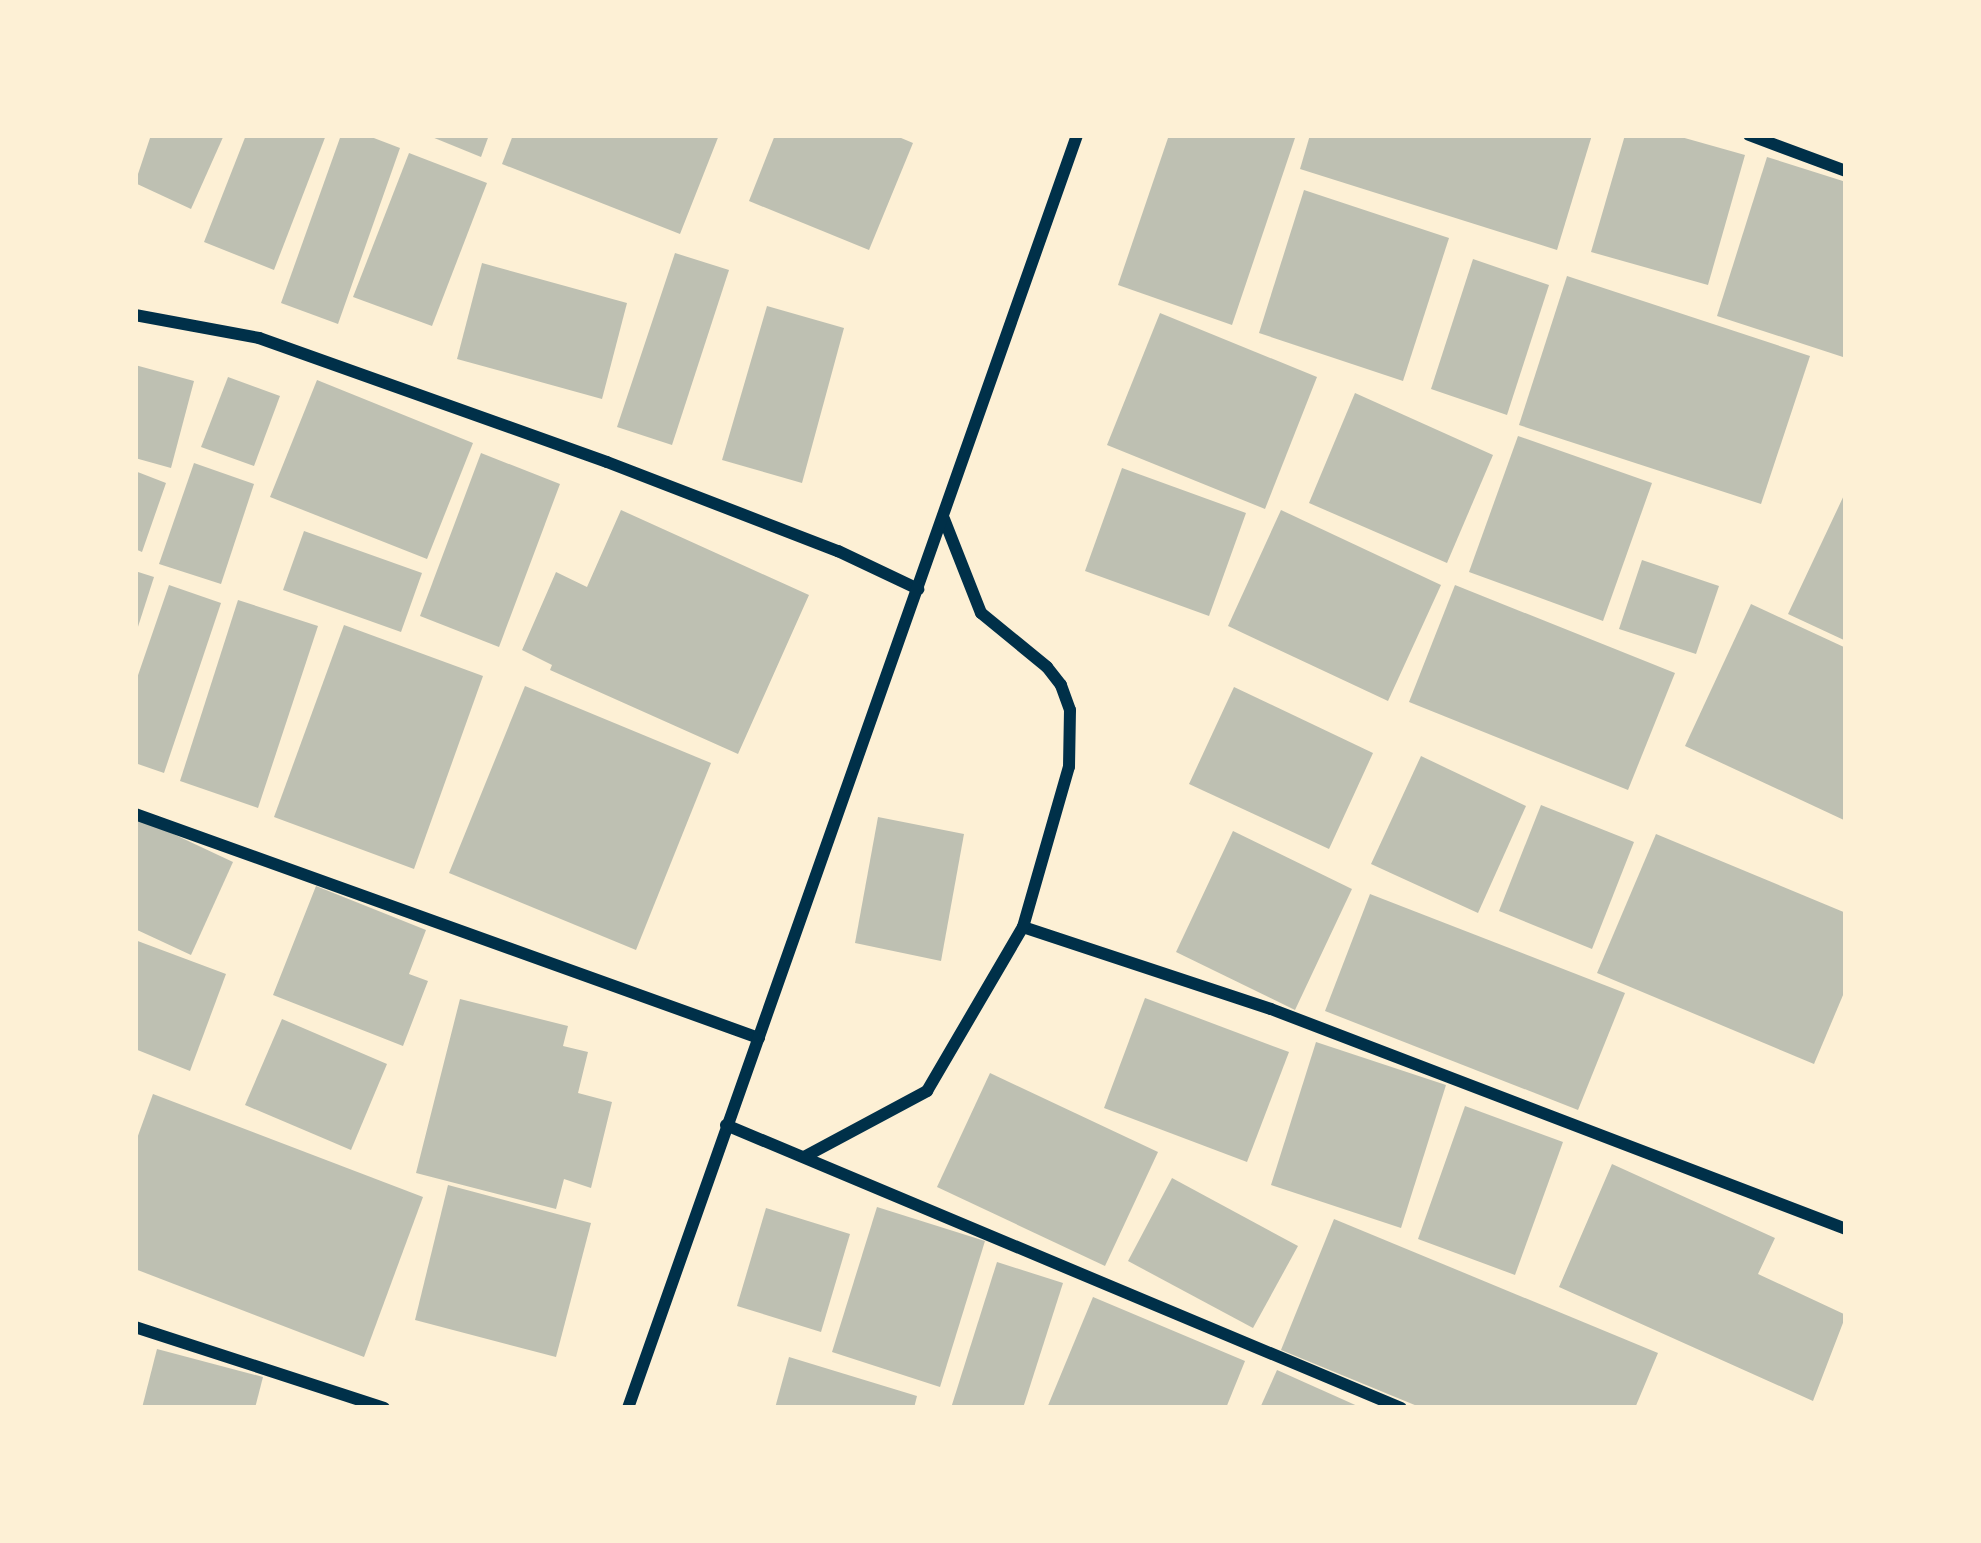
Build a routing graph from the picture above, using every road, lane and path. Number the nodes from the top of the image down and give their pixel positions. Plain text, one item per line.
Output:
1 (1077, 135) edge
2 (1749, 135) edge
3 (1846, 171) edge
4 (135, 315) edge
5 (944, 518) junction
6 (918, 589) junction
7 (135, 814) edge
8 (1023, 927) junction
9 (759, 1038) junction
10 (726, 1125) junction
11 (804, 1157) junction
12 (1846, 1229) edge
13 (135, 1327) edge
14 (383, 1408) edge
15 (628, 1408) edge
16 (1401, 1408) edge

1 - 5 street
2 - 3 street
4 - 6 street
5 - 6 street
5 - 8 street
6 - 9 street
7 - 9 street
8 - 11 street
8 - 12 street
9 - 10 street
10 - 11 street
10 - 15 street
11 - 16 street
13 - 14 street

